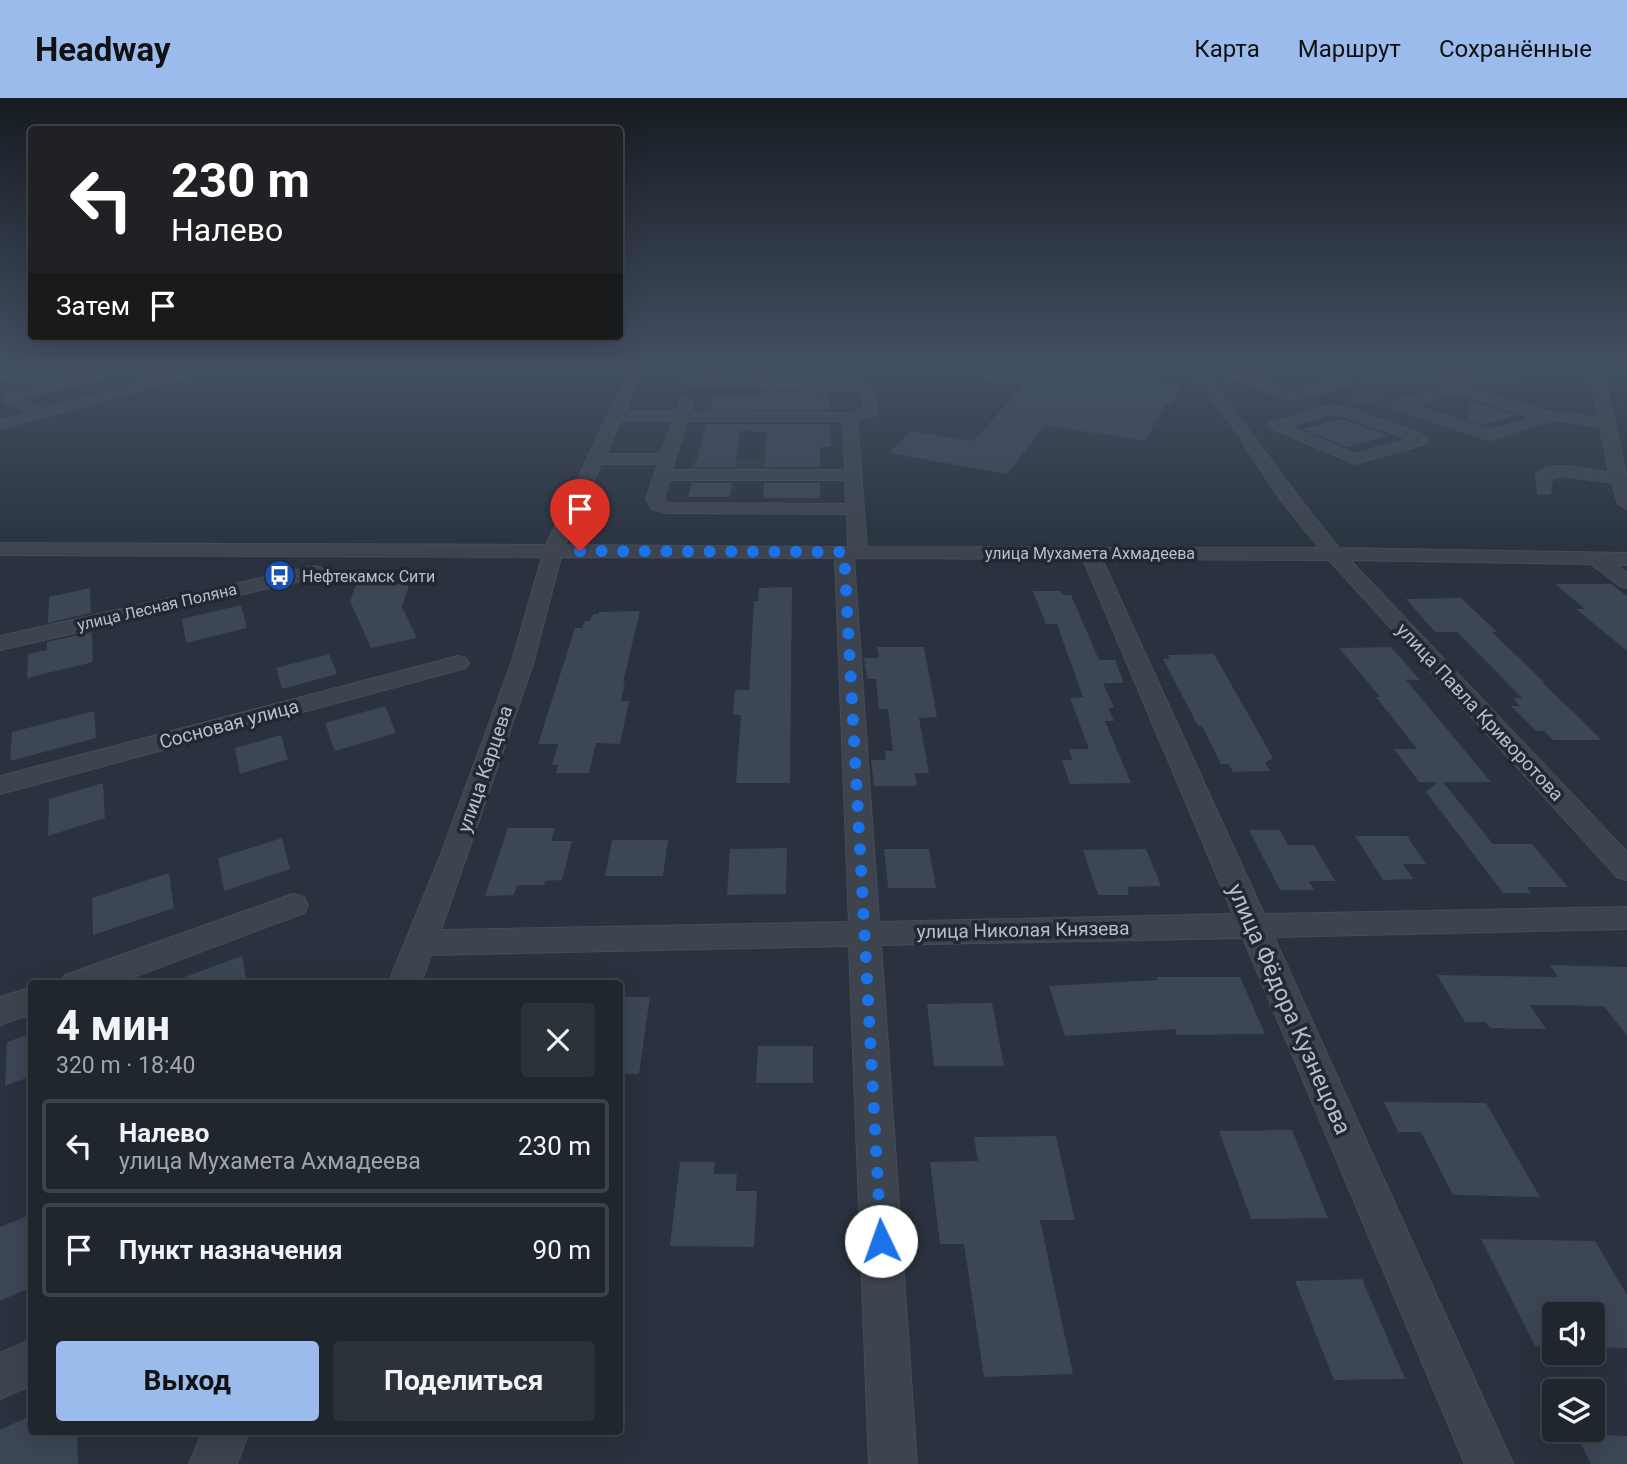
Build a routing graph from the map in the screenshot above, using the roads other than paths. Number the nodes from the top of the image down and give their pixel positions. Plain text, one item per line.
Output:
1 (608, 431) edge
2 (677, 431) edge
3 (850, 431) edge
4 (1243, 431) edge
5 (1281, 431) edge
6 (1399, 431) edge
7 (1476, 431) edge
8 (1504, 431) edge
9 (1608, 431) edge
10 (596, 459) junction
11 (670, 462) junction
12 (854, 475) junction
13 (1619, 479) junction
14 (1544, 489) dead end
15 (1627, 504) edge
16 (855, 509) junction
17 (0, 549) edge
18 (553, 551) junction
19 (851, 552) junction
20 (1090, 553) junction
21 (1334, 554) junction
22 (1594, 557) junction
23 (1627, 559) edge
24 (315, 572) dead end
25 (1627, 582) edge
26 (0, 643) edge
27 (458, 663) dead end
28 (0, 785) edge
29 (1627, 870) edge
30 (293, 905) dead end
31 (1627, 918) edge
32 (1252, 926) junction
33 (864, 934) junction
34 (420, 943) junction
35 (88, 980) edge
36 (406, 980) edge
37 (28, 1001) edge
38 (0, 1011) edge
39 (28, 1363) edge
40 (0, 1376) edge
41 (225, 1435) edge
42 (213, 1464) edge
43 (893, 1464) edge
44 (1489, 1464) edge

1 - 10 street
2 - 11 street
3 - 12 street
4 - 21 street, улица Павла Криворотова
5 - 6 street
7 - 8 street
9 - 13 street
10 - 11 street
10 - 18 street
11 - 12 street
11 - 16 street
12 - 16 street
13 - 14 street
13 - 15 street
16 - 19 street
17 - 18 street
18 - 19 street, улица Мухамета Ахмадеева
18 - 34 street, улица Карцева
19 - 20 street, улица Мухамета Ахмадеева
19 - 33 street
20 - 21 street, улица Мухамета Ахмадеева
20 - 32 street, улица Фёдора Кузнецова
21 - 22 street, улица Мухамета Ахмадеева
21 - 29 street, улица Павла Криворотова
22 - 23 street, улица Мухамета Ахмадеева
22 - 25 street
24 - 26 street, улица Лесная Поляна
27 - 28 street, Сосновая улица
30 - 35 street
31 - 32 street, улица Николая Князева
32 - 33 street, улица Николая Князева
32 - 44 street, улица Фёдора Кузнецова
33 - 34 street, улица Николая Князева
33 - 43 street
34 - 36 street, улица Карцева
37 - 38 street
39 - 40 street
41 - 42 street

